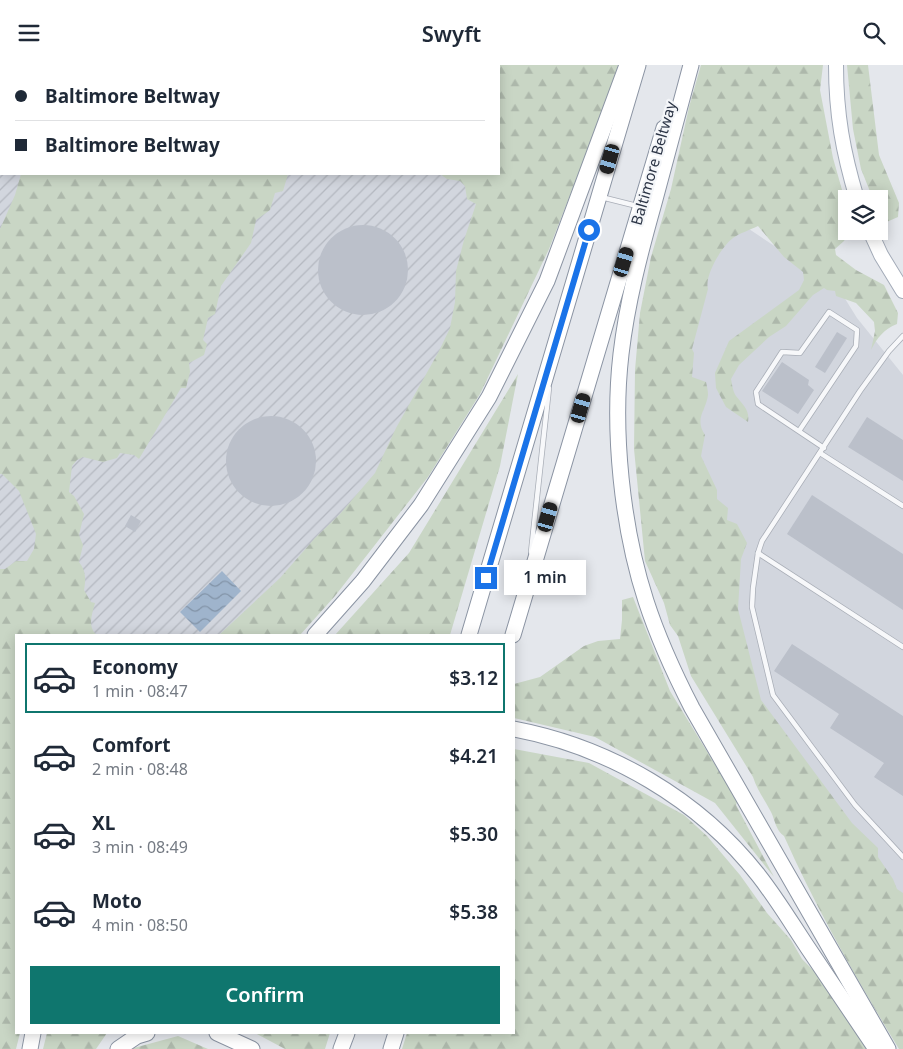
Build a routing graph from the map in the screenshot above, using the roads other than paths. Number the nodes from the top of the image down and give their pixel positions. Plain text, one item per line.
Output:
1 (627, 65) edge
2 (638, 65) edge
3 (682, 65) edge
4 (691, 65) edge
5 (836, 65) edge
6 (856, 190) edge
7 (599, 196) junction
8 (641, 207) junction
9 (874, 240) edge
10 (903, 291) edge
11 (903, 336) edge
12 (553, 350) junction
13 (799, 431) junction
14 (824, 448) junction
15 (820, 453) junction
16 (903, 506) edge
17 (758, 553) junction
18 (526, 591) junction
19 (316, 634) edge
20 (469, 634) edge
21 (514, 634) edge
22 (903, 647) edge
23 (515, 729) edge
24 (903, 857) edge
25 (33, 1034) edge
26 (144, 1034) edge
27 (219, 1034) edge
28 (348, 1034) edge
29 (349, 1034) edge
30 (396, 1034) edge
31 (30, 1049) edge
32 (118, 1049) edge
33 (252, 1049) edge
34 (341, 1049) edge
35 (346, 1049) edge
36 (391, 1049) edge
37 (876, 1049) edge
38 (888, 1049) edge

1 - 19 highway
2 - 7 highway
3 - 8 highway, Baltimore Beltway
4 - 38 highway
5 - 6 main road
7 - 8 lane
7 - 12 highway
8 - 18 highway, Baltimore Beltway
9 - 10 main road
11 - 14 lane
12 - 18 lane
12 - 20 highway
13 - 13 lane
13 - 14 lane
14 - 15 lane
15 - 16 lane
15 - 17 lane
17 - 22 lane
17 - 24 lane
18 - 21 highway, Baltimore Beltway
23 - 37 highway
25 - 31 highway
26 - 32 highway
27 - 33 highway
28 - 34 highway
29 - 35 highway
30 - 36 highway

